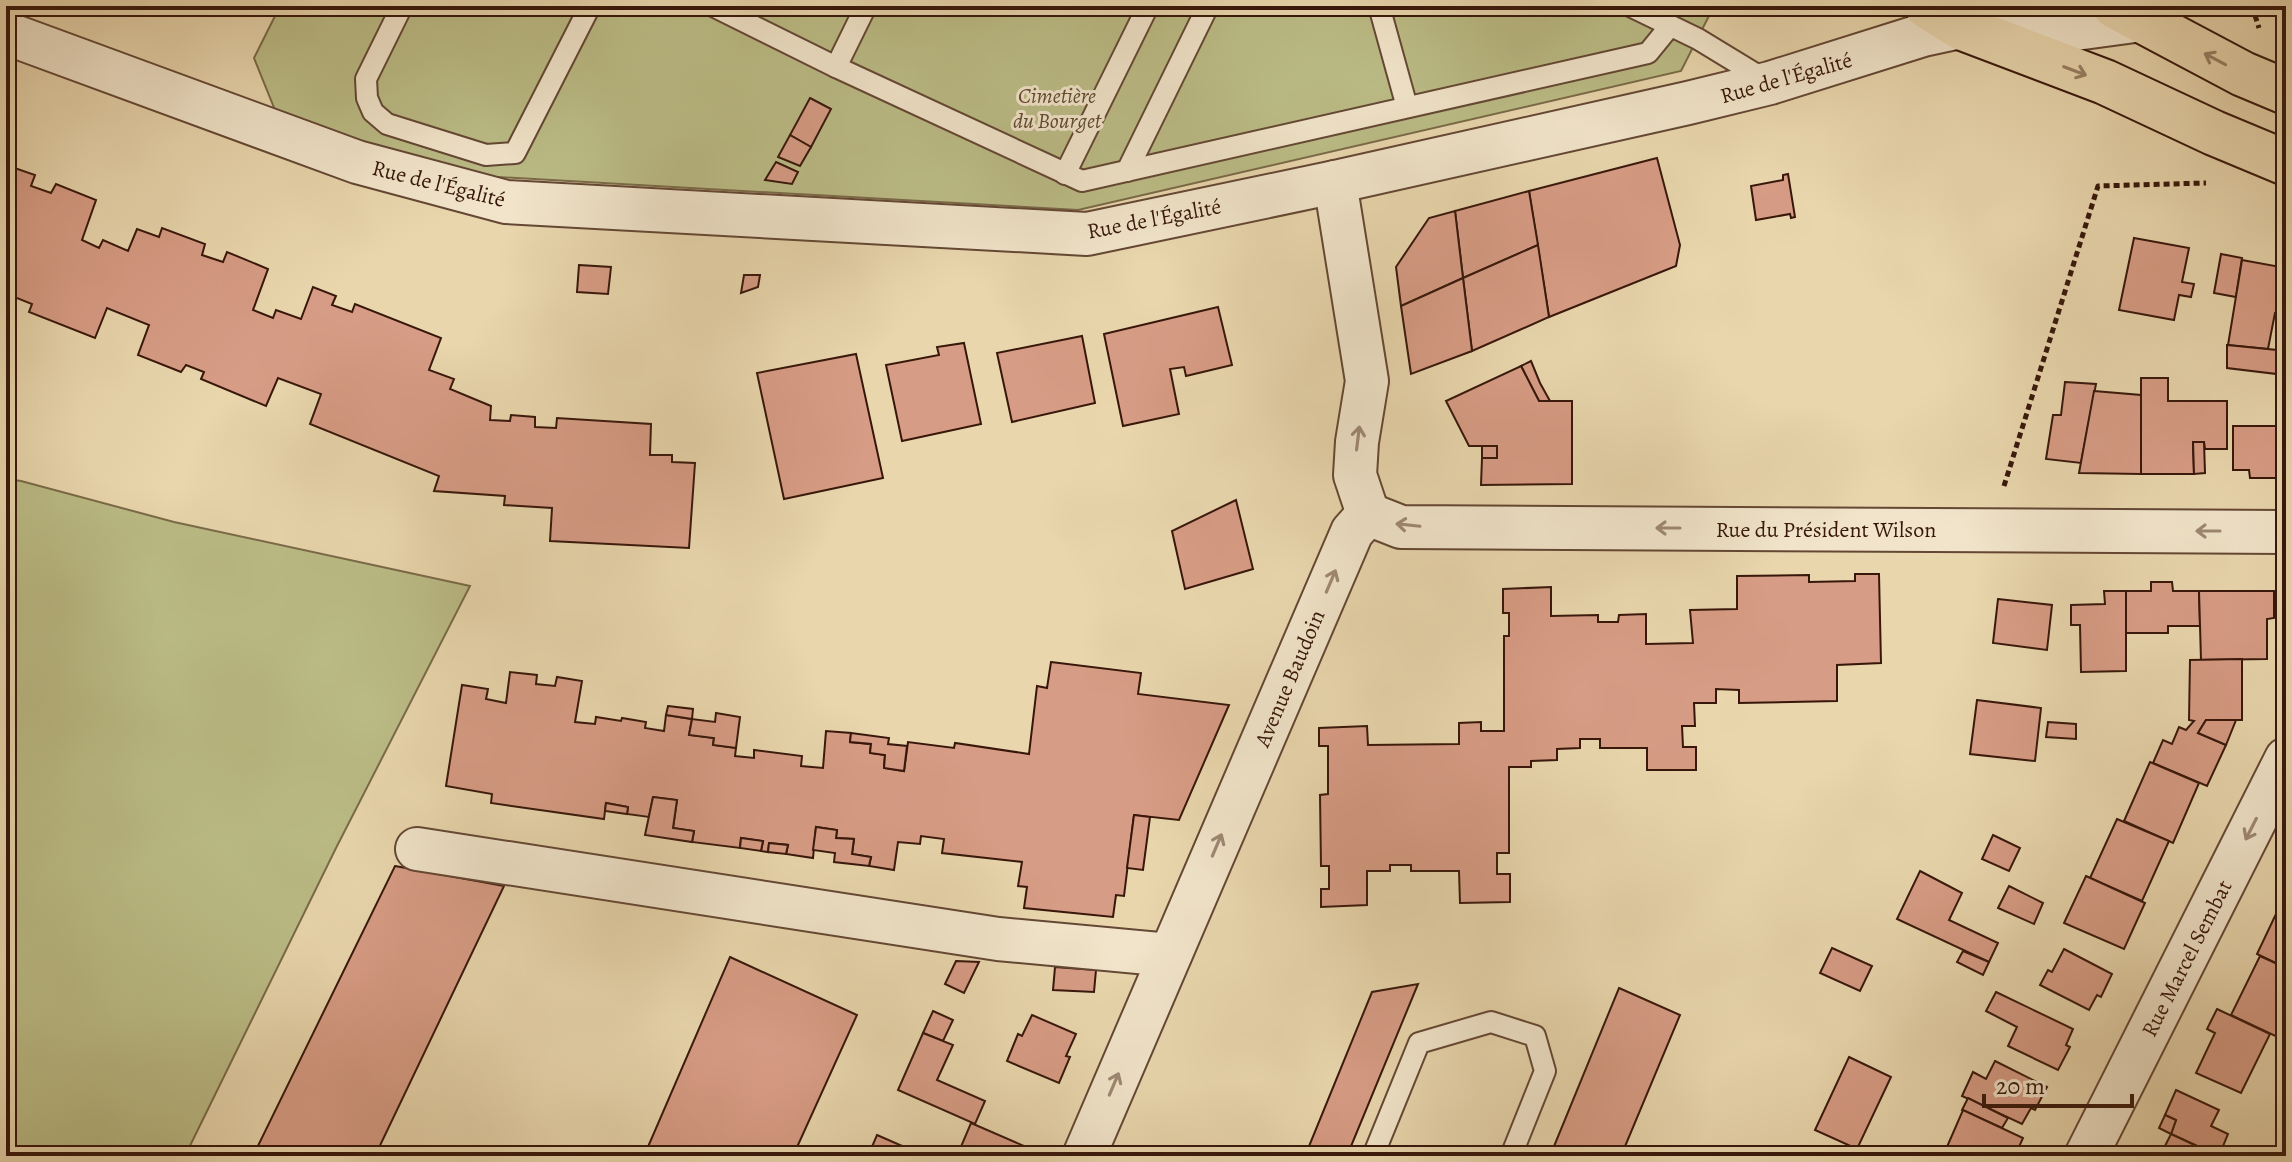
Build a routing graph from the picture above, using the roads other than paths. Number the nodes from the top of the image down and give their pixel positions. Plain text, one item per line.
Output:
1 (402, 6) edge
2 (590, 6) edge
3 (713, 6) edge
4 (866, 6) edge
5 (1148, 6) edge
6 (1208, 6) edge
7 (1379, 6) edge
8 (1630, 6) edge
9 (2139, 11) edge
10 (1956, 13) edge
11 (1670, 26) junction
12 (6, 33) edge
13 (836, 67) junction
14 (1770, 83) junction
15 (2286, 92) edge
16 (1407, 107) junction
17 (2286, 163) edge
18 (1127, 171) junction
19 (1065, 174) junction
20 (1335, 182) junction
21 (1368, 514) junction
22 (2286, 532) edge
23 (2286, 759) edge
24 (417, 849) dead end
25 (1170, 955) junction
26 (1084, 1156) edge
27 (1373, 1156) edge
28 (1511, 1156) edge
29 (2086, 1156) edge

1 - 2 lane
3 - 13 lane
4 - 13 lane
5 - 19 lane
6 - 18 lane
7 - 16 lane
8 - 11 lane
9 - 10 street, Rue de l'Égalité
15 -> 9 main road
10 - 14 street, Rue de l'Égalité
10 -> 17 main road
11 - 14 lane
11 - 16 lane
12 - 20 street, Rue de l'Égalité
13 - 19 lane
14 - 20 street, Rue de l'Égalité
16 - 18 lane
18 - 19 lane
21 -> 20 street
22 -> 21 street, Rue du Président Wilson
25 -> 21 street, Avenue Baudoin
23 -> 29 street, Rue Marcel Sembat
24 - 25 street
26 -> 25 street, Avenue Baudoin
27 - 28 lane

